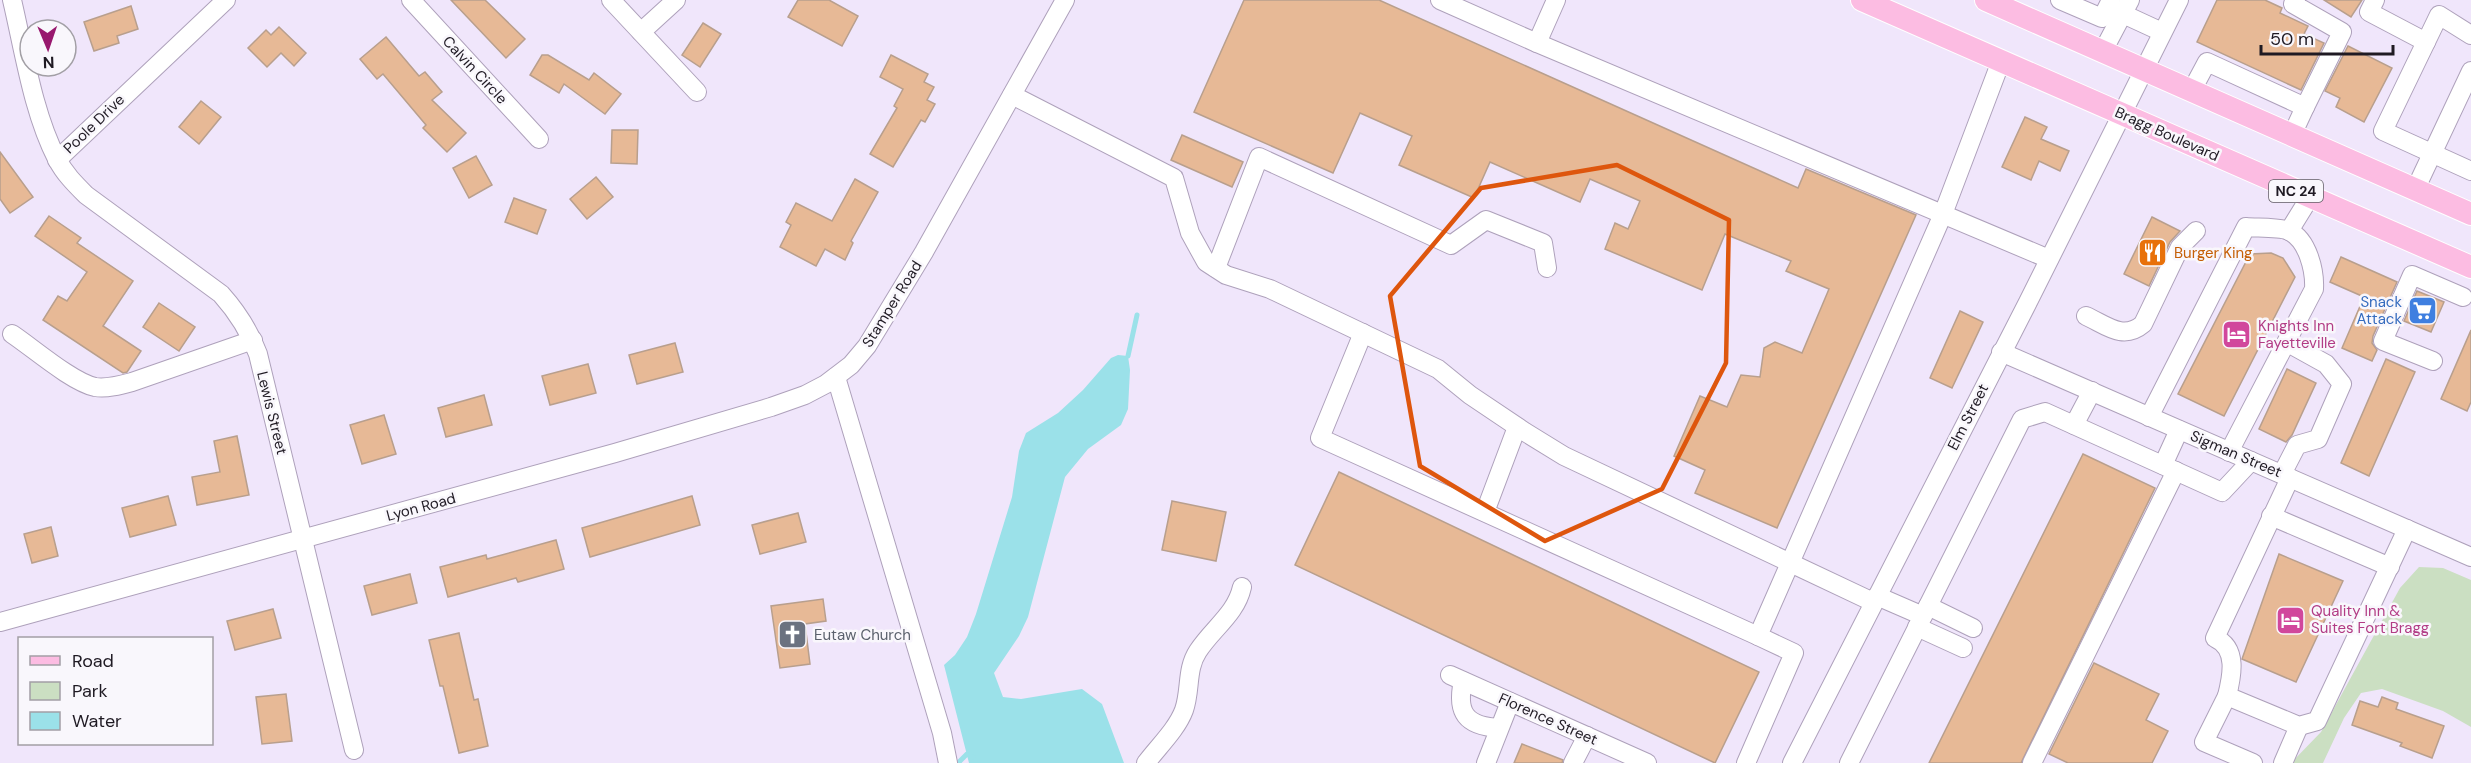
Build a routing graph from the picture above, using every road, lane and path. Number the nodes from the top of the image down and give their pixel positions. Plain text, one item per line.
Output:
1 (12, 0) edge
2 (226, 0) edge
3 (411, 0) edge
4 (611, 0) edge
5 (676, 0) edge
6 (1065, 0) edge
7 (1440, 0) edge
8 (1556, 0) edge
9 (1862, 0) edge
10 (1986, 0) edge
11 (2060, 0) edge
12 (2179, 0) edge
13 (2296, 0) edge
14 (2375, 0) edge
15 (2121, 5) edge
16 (2443, 8) edge
17 (641, 32) junction
18 (2162, 32) junction
19 (2471, 34) edge
20 (2426, 42) junction
21 (1537, 43) junction
22 (2103, 51) junction
23 (2001, 61) junction
24 (2143, 70) junction
25 (2471, 71) edge
26 (697, 92) dead end
27 (2192, 92) junction
28 (1012, 95) junction
29 (2305, 107) junction
30 (2122, 114) junction
31 (2292, 135) junction
32 (539, 139) dead end
33 (2432, 153) junction
34 (57, 160) junction
35 (2471, 171) edge
36 (2415, 189) junction
37 (2310, 197) junction
38 (1943, 214) junction
39 (2471, 214) edge
40 (2196, 231) dead end
41 (2289, 231) junction
42 (2430, 250) junction
43 (2049, 259) junction
44 (2471, 267) edge
45 (1216, 268) junction
46 (1547, 268) dead end
47 (2419, 278) junction
48 (2463, 297) dead end
49 (2086, 316) dead end
50 (1363, 333) junction
51 (12, 334) dead end
52 (253, 340) junction
53 (2288, 343) junction
54 (2001, 352) junction
55 (2433, 361) dead end
56 (836, 377) junction
57 (2092, 391) junction
58 (2149, 417) junction
59 (2074, 425) junction
60 (1517, 426) junction
61 (2180, 430) junction
62 (2229, 452) junction
63 (2251, 461) junction
64 (2170, 468) junction
65 (2286, 476) junction
66 (1485, 512) junction
67 (2271, 516) junction
68 (2407, 529) junction
69 (303, 539) junction
70 (2471, 557) edge
71 (1789, 562) junction
72 (2390, 567) junction
73 (1242, 587) dead end
74 (1875, 599) junction
75 (1923, 617) junction
76 (0, 622) edge
77 (1973, 628) dead end
78 (1758, 636) junction
79 (1963, 648) dead end
80 (2227, 696) junction
81 (1510, 702) junction
82 (2299, 726) junction
83 (1499, 728) junction
84 (1587, 736) junction
85 (354, 750) dead end
86 (948, 763) edge
87 (1146, 763) edge
88 (1485, 763) edge
89 (1573, 763) edge
90 (1647, 763) edge
91 (1746, 763) edge
92 (1792, 763) edge
93 (1849, 763) edge
94 (2032, 763) edge
95 (2253, 763) edge
96 (2283, 763) edge

1 - 34 street, Poole Drive
2 - 34 street, Poole Drive
3 - 32 street, Calvin Circle
4 - 17 street
5 - 17 street
6 - 28 street, Stamper Road
7 - 21 street
8 - 21 street
9 - 23 main road, Bragg Boulevard / NC 24
10 - 22 main road
11 - 15 street
12 - 18 street, Elm Street
13 - 29 street
14 - 20 street
15 - 18 street
15 - 22 street
16 - 19 street
16 - 20 street
17 - 26 street
18 - 24 street, Elm Street
20 - 33 street
21 - 38 street
22 - 24 main road
23 - 30 main road, Bragg Boulevard / NC 24
23 - 38 street
24 - 27 main road
24 - 30 street, Elm Street
25 - 33 street
27 - 29 street
27 - 31 main road
28 - 45 street
28 - 56 street, Stamper Road
29 - 31 street
30 - 37 main road, Bragg Boulevard / NC 24
30 - 43 street, Elm Street
31 - 36 main road
33 - 35 street
33 - 36 street
34 - 52 street, Lewis Street
36 - 39 main road
37 - 41 street
37 - 42 main road, Bragg Boulevard / NC 24
38 - 43 street
38 - 71 street
40 - 49 street
41 - 53 street
41 - 58 street
42 - 44 main road, Bragg Boulevard / NC 24
42 - 47 street
43 - 54 street, Elm Street
45 - 46 street
45 - 50 street
47 - 48 street
47 - 55 street
50 - 60 street
50 - 66 street
51 - 52 street
52 - 69 street, Lewis Street
53 - 62 street
53 - 65 street
54 - 57 street, Sigman Street
54 - 74 street, Elm Street
56 - 69 street, Lyon Road
56 - 86 street
57 - 58 street, Sigman Street
57 - 59 street
58 - 61 street, Sigman Street
59 - 64 street
59 - 75 street
60 - 66 street
60 - 71 street
61 - 62 street, Sigman Street
61 - 64 street
62 - 63 street, Sigman Street
63 - 64 street
63 - 65 street, Sigman Street
64 - 94 street
65 - 67 street
65 - 68 street, Sigman Street
66 - 78 street
67 - 72 street
67 - 80 street
68 - 70 street, Sigman Street
68 - 72 street
69 - 76 street, Lyon Road
69 - 85 street, Lewis Street
71 - 74 street
71 - 78 street
72 - 82 street
73 - 87 street
74 - 75 street
74 - 92 street, Elm Street
75 - 77 street
75 - 79 street
75 - 93 street
78 - 91 street
80 - 82 street
80 - 95 street
81 - 83 street
81 - 83 street, Florence Street
81 - 84 street, Florence Street
82 - 96 street
83 - 88 street
84 - 89 street
84 - 90 street, Florence Street

